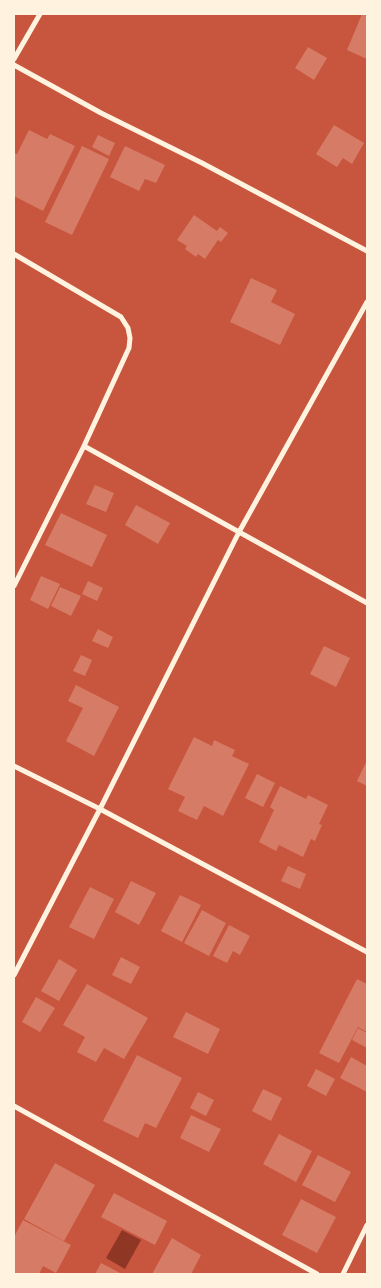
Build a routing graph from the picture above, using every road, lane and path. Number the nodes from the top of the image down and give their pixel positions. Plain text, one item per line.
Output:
1 (40, 14) edge
2 (14, 59) edge
3 (14, 65) edge
4 (367, 251) edge
5 (14, 254) edge
6 (367, 302) edge
7 (84, 446) junction
8 (239, 532) junction
9 (14, 586) edge
10 (367, 603) edge
11 (14, 766) edge
12 (100, 809) junction
13 (367, 952) edge
14 (14, 975) edge
15 (14, 1106) edge
16 (367, 1225) edge
17 (318, 1274) edge
18 (343, 1274) edge

1 - 2 street
3 - 4 street
5 - 7 street
6 - 8 street
7 - 8 street
7 - 9 street
8 - 10 street
8 - 12 street
11 - 12 street
12 - 13 street
12 - 14 street
15 - 17 street
16 - 18 street

